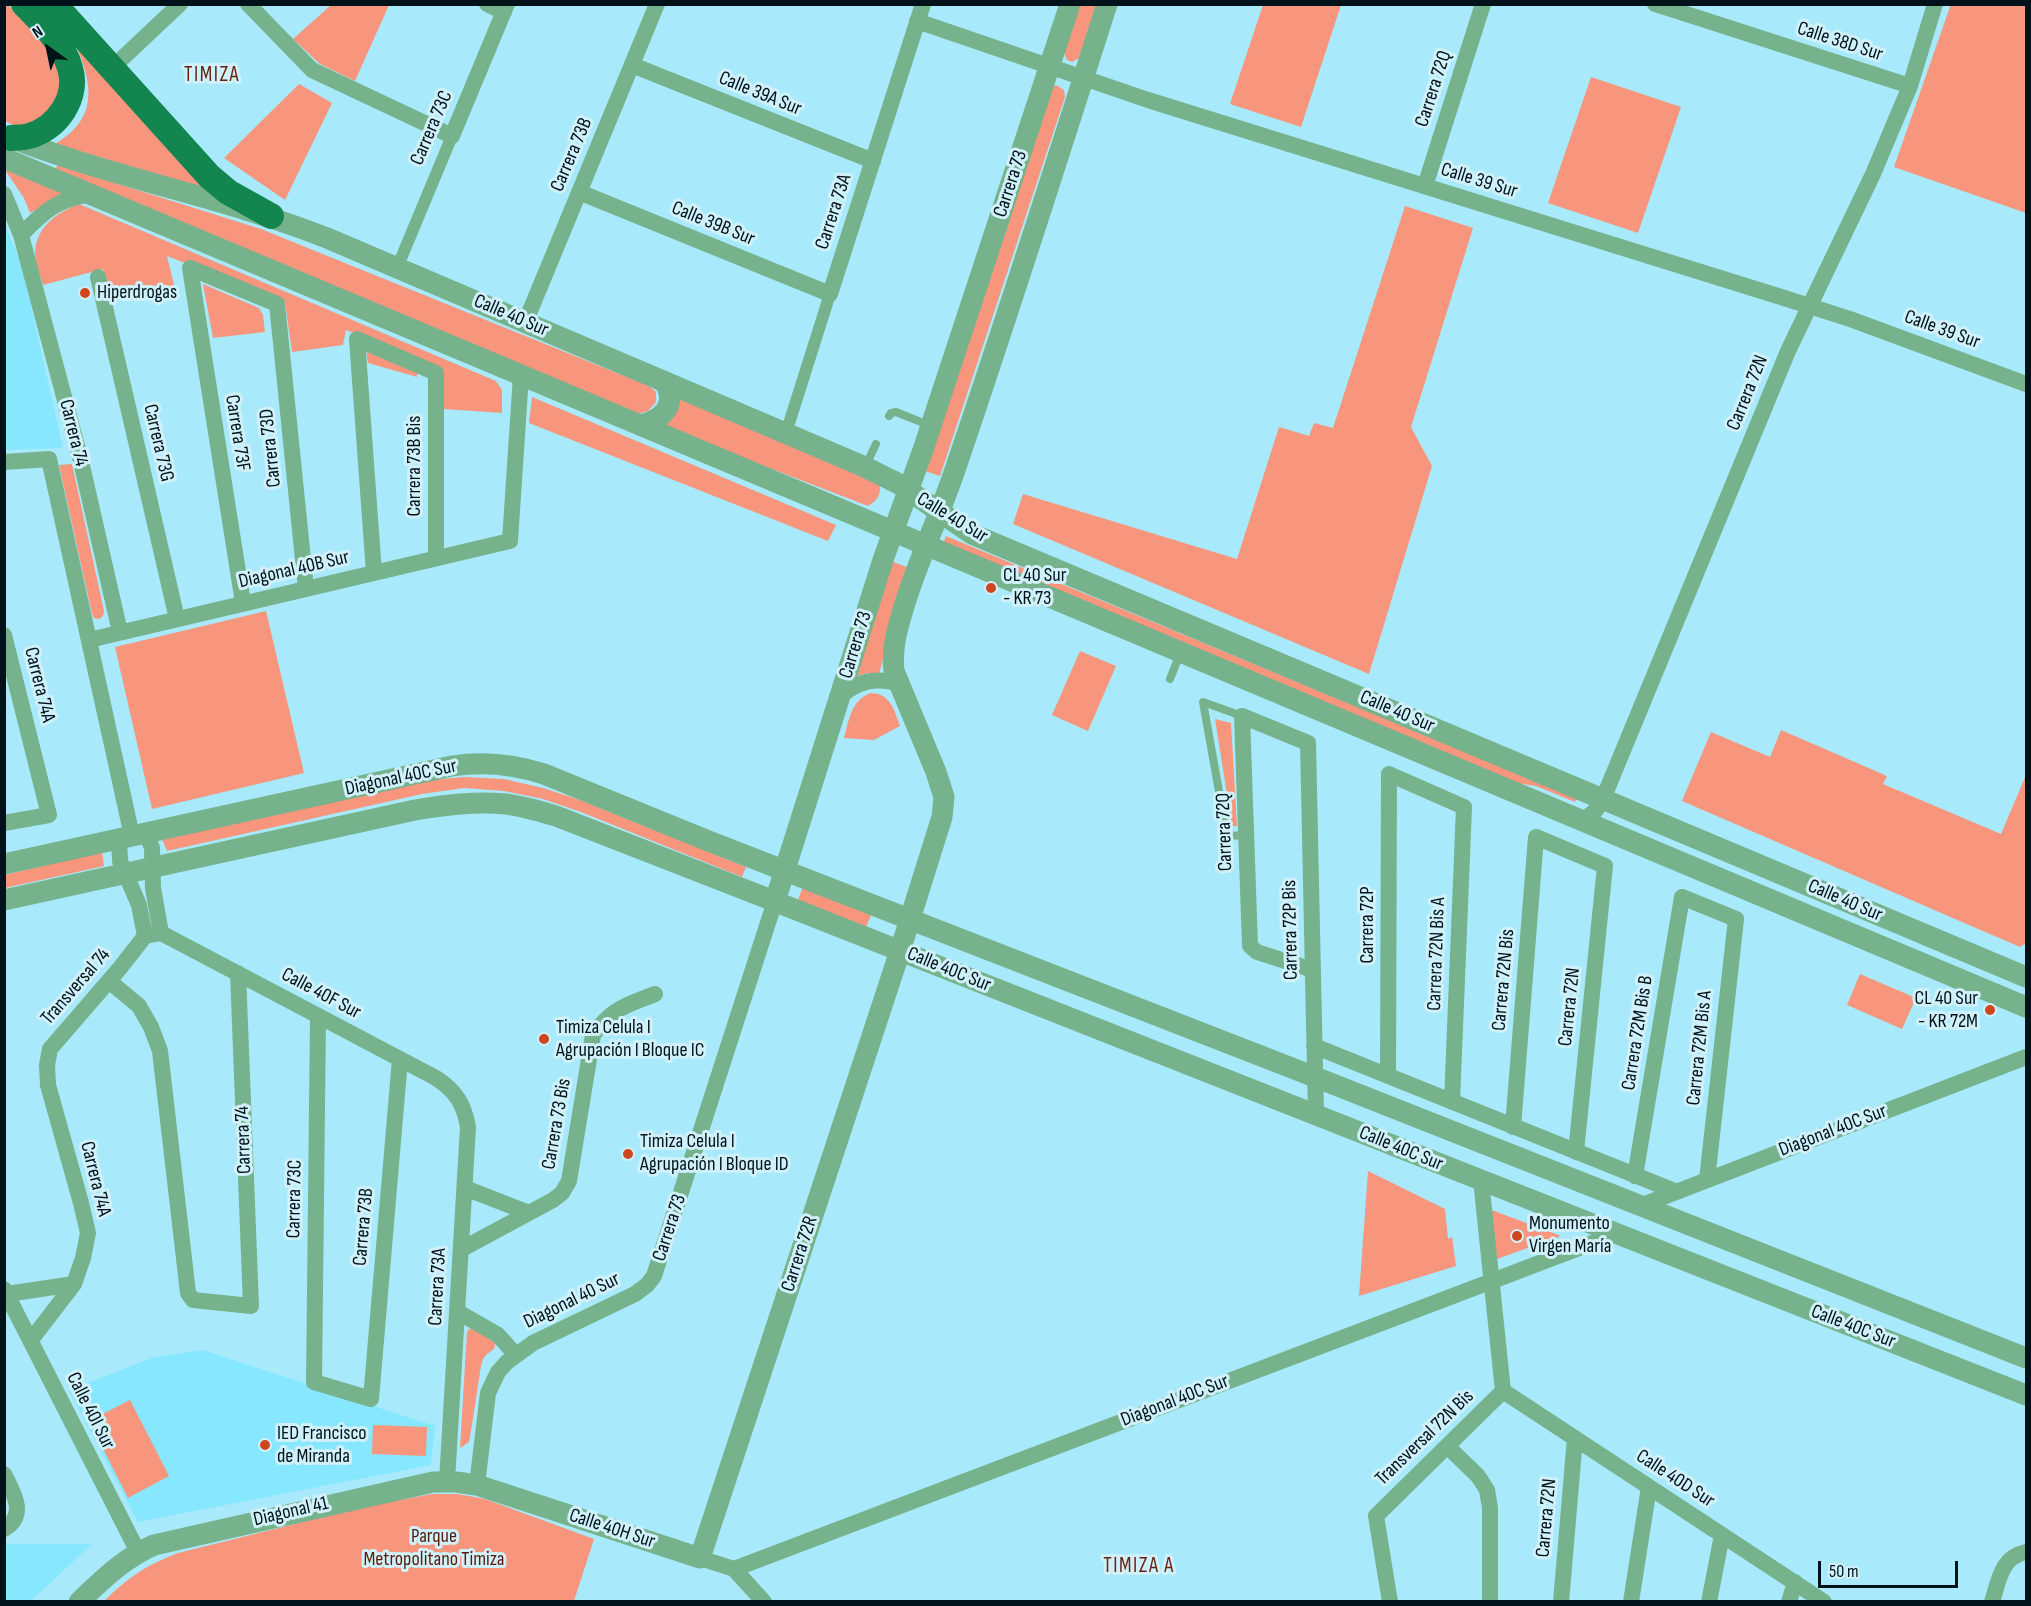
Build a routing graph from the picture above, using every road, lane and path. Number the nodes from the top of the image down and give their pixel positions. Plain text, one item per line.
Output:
1 (24, 4) edge
2 (54, 4) edge
3 (180, 4) edge
4 (248, 4) edge
5 (487, 4) edge
6 (657, 4) edge
7 (922, 4) edge
8 (1070, 4) edge
9 (1107, 4) edge
10 (1483, 4) edge
11 (1655, 4) edge
12 (1935, 4) edge
13 (506, 8) edge
14 (917, 21) junction
15 (632, 65) junction
16 (1049, 67) junction
17 (111, 69) junction
18 (1083, 78) junction
19 (1910, 86) junction
20 (452, 136) junction
21 (7, 144) edge
22 (873, 162) junction
23 (1425, 186) junction
24 (579, 192) junction
25 (4, 194) edge
26 (92, 194) junction
27 (271, 216) junction
28 (21, 235) junction
29 (397, 268) junction
30 (98, 277) dead end
31 (830, 294) junction
32 (277, 304) joint
33 (1809, 306) junction
34 (525, 322) junction
35 (521, 375) junction
36 (664, 381) junction
37 (2026, 384) edge
38 (888, 417) dead end
39 (641, 425) junction
40 (931, 427) junction
41 (786, 433) junction
42 (876, 444) dead end
43 (4, 462) edge
44 (865, 467) junction
45 (908, 491) junction
46 (939, 511) junction
47 (894, 530) junction
48 (926, 544) junction
49 (436, 558) junction
50 (374, 573) junction
51 (306, 589) junction
52 (243, 603) junction
53 (177, 619) junction
54 (120, 632) junction
55 (4, 635) edge
56 (89, 640) junction
57 (1181, 651) junction
58 (1170, 679) dead end
59 (900, 684) junction
60 (839, 698) junction
61 (1242, 716) junction
62 (1389, 774) joint
63 (1603, 799) junction
64 (1584, 820) junction
65 (4, 823) edge
66 (1608, 831) junction
67 (1246, 835) junction
68 (132, 836) junction
69 (4, 864) edge
70 (1605, 866) joint
71 (153, 867) junction
72 (785, 870) junction
73 (125, 873) junction
74 (4, 900) edge
75 (775, 901) junction
76 (910, 919) junction
77 (1736, 920) joint
78 (153, 934) junction
79 (900, 951) junction
80 (1313, 970) junction
81 (238, 973) junction
82 (2026, 977) edge
83 (109, 981) junction
84 (655, 994) dead end
85 (2026, 1007) edge
86 (318, 1016) junction
87 (1314, 1046) junction
88 (2026, 1057) edge
89 (400, 1059) junction
90 (1388, 1076) junction
91 (1315, 1077) junction
92 (48, 1085) joint
93 (459, 1097) joint
94 (1452, 1102) junction
95 (1316, 1115) junction
96 (1513, 1127) junction
97 (1576, 1152) junction
98 (1635, 1176) junction
99 (1481, 1180) junction
100 (1707, 1180) junction
101 (465, 1188) junction
102 (1677, 1192) junction
103 (1640, 1206) junction
104 (529, 1213) junction
105 (1616, 1234) junction
106 (462, 1249) junction
107 (1765, 1255) junction
108 (1493, 1281) junction
109 (74, 1284) junction
110 (646, 1286) joint
111 (1752, 1288) junction
112 (6, 1291) edge
113 (458, 1312) junction
114 (31, 1340) junction
115 (515, 1354) junction
116 (2026, 1358) edge
117 (1503, 1391) junction
118 (2026, 1395) edge
119 (371, 1399) joint
120 (1575, 1438) junction
121 (1447, 1446) junction
122 (4, 1474) edge
123 (447, 1481) junction
124 (477, 1485) junction
125 (1649, 1487) junction
126 (4, 1529) edge
127 (1722, 1535) junction
128 (138, 1552) junction
129 (2022, 1553) edge
130 (700, 1558) junction
131 (734, 1569) junction
132 (1795, 1582) junction
133 (79, 1602) edge
134 (764, 1602) edge
135 (1390, 1602) edge
136 (1490, 1602) edge
137 (1561, 1602) edge
138 (1631, 1602) edge
139 (1709, 1602) edge
140 (1789, 1602) edge
141 (1824, 1602) edge
142 (1992, 1602) edge

1 - 21 main road
2 - 17 main road
3 - 17 street
4 - 20 street
5 - 13 street
6 - 15 street, Carrera 73B
7 - 14 street, Carrera 73A
8 - 16 street, Carrera 73
9 - 18 street, Carrera 73
10 - 23 street, Carrera 72Q
11 - 19 street, Calle 38D Sur
12 - 19 street, Carrera 72N
13 - 20 street, Carrera 73C
14 - 16 street, Calle 39 Sur
14 - 22 street, Carrera 73A
15 - 22 street, Calle 39A Sur
15 - 24 street, Carrera 73B
16 - 18 street, Calle 39 Sur
16 - 40 street, Carrera 73
17 - 27 main road
18 - 23 street, Calle 39 Sur
18 - 46 street, Carrera 73
19 - 33 street, Carrera 72N
20 - 29 street, Carrera 73C
21 - 26 street, Calle 40 Sur
21 - 27 street, Calle 40 Sur
22 - 31 street, Carrera 73A
23 - 33 street, Calle 39 Sur
24 - 31 street, Calle 39B Sur
24 - 34 street, Carrera 73B
25 - 28 street, Carrera 74
26 - 28 street
26 - 35 street, Calle 40 Sur
27 - 29 street, Calle 40 Sur
28 - 54 street, Carrera 74
29 - 34 street, Calle 40 Sur
30 - 53 street, Carrera 73G
31 - 41 street, Carrera 73A
32 - 51 street, Carrera 73D
32 - 52 street, Carrera 73F
33 - 37 street, Calle 39 Sur
33 - 63 street, Carrera 72N
34 - 36 street, Calle 40 Sur
35 - 39 street, Calle 40 Sur
35 - 49 street, Diagonal 40B Sur
36 - 39 street
36 - 41 street, Calle 40 Sur
38 - 40 lane
39 - 47 street, Calle 40 Sur
40 - 45 street, Carrera 73
41 - 44 street, Calle 40 Sur
42 - 44 lane
43 - 56 street, Carrera 74
44 - 45 street, Calle 40 Sur
45 - 46 street, Calle 40 Sur
45 - 47 street, Carrera 73
46 - 48 street, Carrera 73
46 - 63 street, Calle 40 Sur
47 - 48 street, Calle 40 Sur
47 - 60 street, Carrera 73
48 - 57 street, Calle 40 Sur
48 - 59 street, Carrera 73
49 - 50 street, Diagonal 40B Sur
49 - 50 street, Carrera 73B Bis
50 - 51 street, Diagonal 40B Sur
51 - 52 street, Diagonal 40B Sur
52 - 53 street, Diagonal 40B Sur
53 - 54 street, Diagonal 40B Sur
54 - 56 street, Diagonal 40B Sur
55 - 65 street, Carrera 74A
56 - 68 street, Carrera 74
57 - 58 lane
57 - 64 street, Calle 40 Sur
59 - 60 street
59 - 76 street, Carrera 73
60 - 72 street, Carrera 73
61 - 67 street, Carrera 72Q
61 - 67 lane
61 - 80 street, Carrera 72P Bis
62 - 90 street, Carrera 72P
62 - 94 street, Carrera 72N Bis A
63 - 64 street, Carrera 72N
63 - 66 street
63 - 82 street, Calle 40 Sur
64 - 66 street, Calle 40 Sur
66 - 85 street, Calle 40 Sur
67 - 80 street, Carrera 72Q
68 - 69 street, Diagonal 40C Sur
68 - 71 street, Carrera 74
68 - 72 street, Diagonal 40C Sur
68 - 73 street, Carrera 74
70 - 96 street, Carrera 72N Bis
70 - 97 street, Carrera 72N
71 - 73 street, Diagonal 40C Sur
71 - 75 street, Diagonal 40C Sur
71 - 78 street, Carrera 74
72 - 75 street, Carrera 73
72 - 76 street, Calle 40C Sur
73 - 74 street, Diagonal 40C Sur
73 - 78 street, Carrera 74
75 - 79 street, Calle 40C Sur
75 - 110 street, Carrera 73
76 - 79 street, Carrera 73
76 - 91 street, Calle 40C Sur
77 - 98 street, Carrera 72M Bis B
77 - 100 street, Carrera 72M Bis A
78 - 81 street, Calle 40F Sur
78 - 83 street, Transversal 74
79 - 95 street, Calle 40C Sur
79 - 130 street, Carrera 72R
80 - 87 street, Carrera 72P Bis
81 - 83 street, Carrera 74
81 - 86 street, Calle 40F Sur
83 - 92 street, Transversal 74
84 - 104 street, Carrera 73 Bis
86 - 89 street, Calle 40F Sur
86 - 119 street, Carrera 73C
87 - 90 street
87 - 91 street, Carrera 72P Bis
88 - 100 street, Diagonal 40C Sur
89 - 93 street, Calle 40F Sur
89 - 119 street, Carrera 73B
90 - 94 street
91 - 95 street, Carrera 72P Bis
91 - 103 street, Calle 40C Sur
92 - 109 street, Carrera 74A
93 - 101 street, Carrera 73A
94 - 96 street
95 - 99 street, Calle 40C Sur
96 - 97 street
97 - 98 street
98 - 102 street
99 - 105 street, Calle 40C Sur
99 - 108 street
100 - 102 street, Diagonal 40C Sur
101 - 104 street
101 - 106 street, Carrera 73A
102 - 103 street, Diagonal 40C Sur
103 - 107 street, Calle 40C Sur
104 - 106 street
105 - 108 street, Diagonal 40C Sur
105 - 111 street, Calle 40C Sur
106 - 113 street, Carrera 73A
107 - 111 street
107 - 116 street, Calle 40C Sur
108 - 117 street
108 - 131 street, Diagonal 40C Sur
109 - 112 street
109 - 114 street, Carrera 74A
110 - 115 street, Diagonal 40 Sur
111 - 118 street, Calle 40C Sur
112 - 114 street, Calle 40I Sur
113 - 115 street
113 - 123 street, Carrera 73A
114 - 128 street, Calle 40I Sur
115 - 124 street
117 - 120 street, Calle 40D Sur
117 - 121 street, Transversal 72N Bis
120 - 125 street, Calle 40D Sur
120 - 137 street, Carrera 72N
121 - 135 street, Transversal 72N Bis
121 - 136 street
122 - 126 street
123 - 124 street, Calle 40H Sur
123 - 128 street, Diagonal 41
124 - 130 street, Calle 40H Sur
125 - 127 street, Calle 40D Sur
125 - 138 street
127 - 132 street, Calle 40D Sur
127 - 139 street
128 - 133 street
129 - 142 street
130 - 131 street, Calle 40H Sur
131 - 134 street, Calle 40H Sur
132 - 140 street
132 - 141 street, Calle 40D Sur

